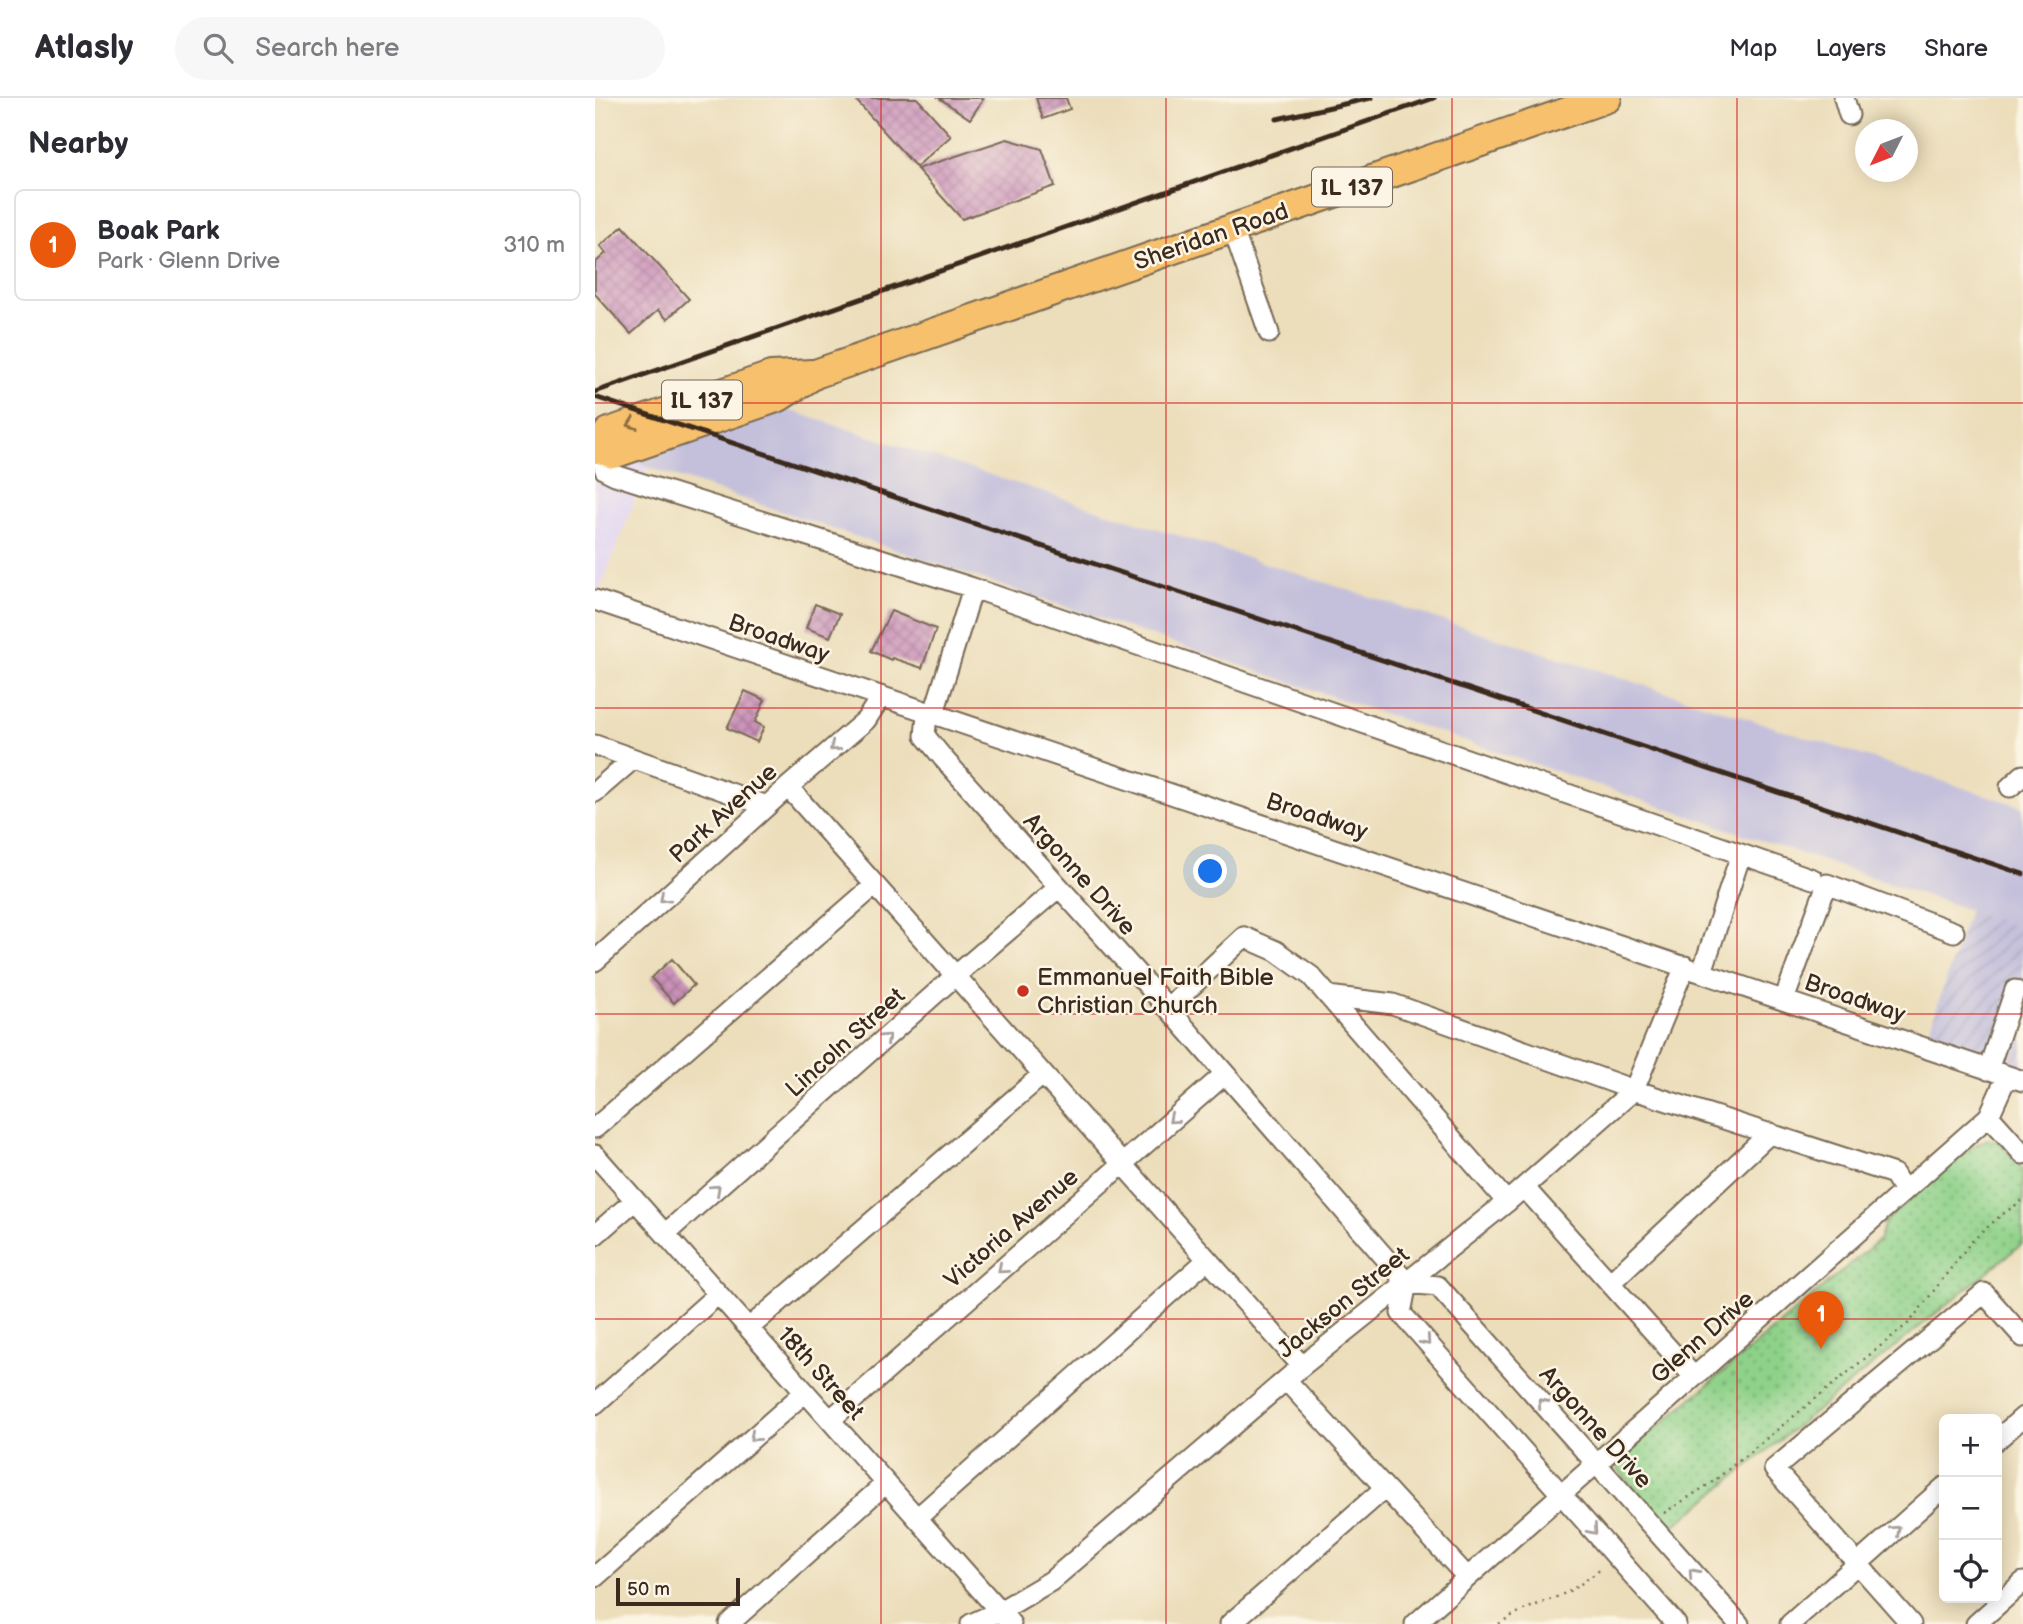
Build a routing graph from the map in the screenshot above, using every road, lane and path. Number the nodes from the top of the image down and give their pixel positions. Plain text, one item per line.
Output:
1 (1607, 98) edge
2 (1233, 229) junction
3 (1269, 333) dead end
4 (596, 449) edge
5 (973, 588) junction
6 (595, 600) edge
7 (880, 698) junction
8 (930, 715) junction
9 (595, 746) edge
10 (633, 759) junction
11 (788, 787) junction
12 (595, 792) edge
13 (767, 806) junction
14 (1741, 853) junction
15 (1813, 879) dead end
16 (875, 885) junction
17 (1059, 887) junction
18 (1954, 932) dead end
19 (595, 961) edge
20 (1694, 969) junction
21 (955, 976) junction
22 (2015, 990) dead end
23 (1328, 996) junction
24 (1784, 1000) junction
25 (1168, 1008) junction
26 (1988, 1070) junction
27 (1225, 1074) junction
28 (1042, 1075) junction
29 (2015, 1079) edge
30 (1634, 1090) junction
31 (1989, 1116) junction
32 (595, 1128) edge
33 (1770, 1133) junction
34 (2023, 1154) edge
35 (595, 1155) edge
36 (1121, 1164) junction
37 (1524, 1187) junction
38 (1905, 1191) junction
39 (635, 1200) junction
40 (2023, 1200) edge
41 (1507, 1202) junction
42 (665, 1234) junction
43 (595, 1235) edge
44 (1207, 1260) junction
45 (1407, 1283) junction
46 (1610, 1283) junction
47 (718, 1294) junction
48 (748, 1328) junction
49 (2023, 1337) edge
50 (1302, 1366) junction
51 (1694, 1377) junction
52 (1286, 1380) junction
53 (805, 1392) junction
54 (595, 1404) edge
55 (2023, 1417) edge
56 (830, 1420) junction
57 (2002, 1436) edge
58 (1596, 1463) junction
59 (886, 1483) junction
60 (1385, 1488) junction
61 (1939, 1491) edge
62 (1561, 1494) junction
63 (1661, 1516) dead end
64 (917, 1518) junction
65 (1858, 1564) junction
66 (1605, 1566) dead end
67 (595, 1577) edge
68 (1467, 1577) junction
69 (2023, 1582) edge
70 (1005, 1618) edge
71 (729, 1624) edge
72 (971, 1624) edge
73 (1230, 1624) edge
74 (1415, 1624) edge
75 (1499, 1624) edge
76 (1676, 1624) edge
77 (1739, 1624) edge
78 (1790, 1624) edge
79 (1911, 1624) edge
80 (1976, 1624) edge

1 - 2 highway, Sheridan Road / IL 137
2 - 3 street
2 - 4 highway, Sheridan Road / IL 137
4 - 5 street
5 - 8 street
5 - 14 street
6 - 7 street, Broadway
7 - 8 street, Broadway
7 -> 11 street, Park Avenue
8 - 17 street, Argonne Drive
8 - 20 street, Broadway
9 - 10 street
10 - 12 street
10 - 13 street
11 - 13 street, Park Avenue
11 - 16 street
13 -> 19 street, Park Avenue
14 - 15 street
14 - 20 street, Jackson Street
16 - 21 street
16 - 32 street
17 - 21 street, Lincoln Street
17 - 25 street, Argonne Drive
18 - 24 street
20 - 24 street, Broadway
20 - 30 street, Jackson Street
21 - 28 street
42 -> 21 street, Lincoln Street
22 - 26 street
23 - 25 street
23 - 30 street
23 - 41 street
24 - 26 street, Broadway
25 - 27 street, Argonne Drive
26 - 29 street, Broadway
27 -> 36 street, Victoria Avenue
27 - 45 street, Argonne Drive
28 - 36 street
28 - 48 street
29 - 31 street, Glenn Drive
30 - 33 street
30 - 37 street, Jackson Street
31 - 34 street
31 - 38 street, Glenn Drive
33 - 38 street
33 - 46 street
35 - 39 street, 18th Street
36 - 44 street
36 -> 56 street, Victoria Avenue
37 - 41 street, Jackson Street
37 - 46 street
38 - 51 street, Glenn Drive
39 - 42 street, 18th Street
39 - 43 street
40 - 63 path
41 - 45 street, Jackson Street
42 - 47 street, 18th Street
44 - 50 street
44 - 64 street
45 - 50 street, Jackson Street
58 -> 45 street, Argonne Drive
45 -> 62 street
46 - 51 street
47 - 48 street, 18th Street
47 - 54 street
48 - 53 street, 18th Street
49 - 65 street
50 - 52 street, Jackson Street
51 - 58 street, Glenn Drive
52 - 60 street
52 - 70 street, Jackson Street
53 - 56 street, 18th Street
53 -> 67 street
55 - 57 street
56 - 59 street, 18th Street
58 - 62 street, Glenn Drive
77 -> 58 street, Argonne Drive
59 - 64 street, 18th Street
59 - 71 street
60 - 68 street
60 - 73 street
65 -> 61 street
62 - 68 street, Glenn Drive
62 -> 76 street
64 - 70 street, 18th Street
65 - 78 street
65 - 79 street
66 - 75 path
68 - 74 street, Glenn Drive
69 - 80 street
70 - 72 street, Jackson Street

